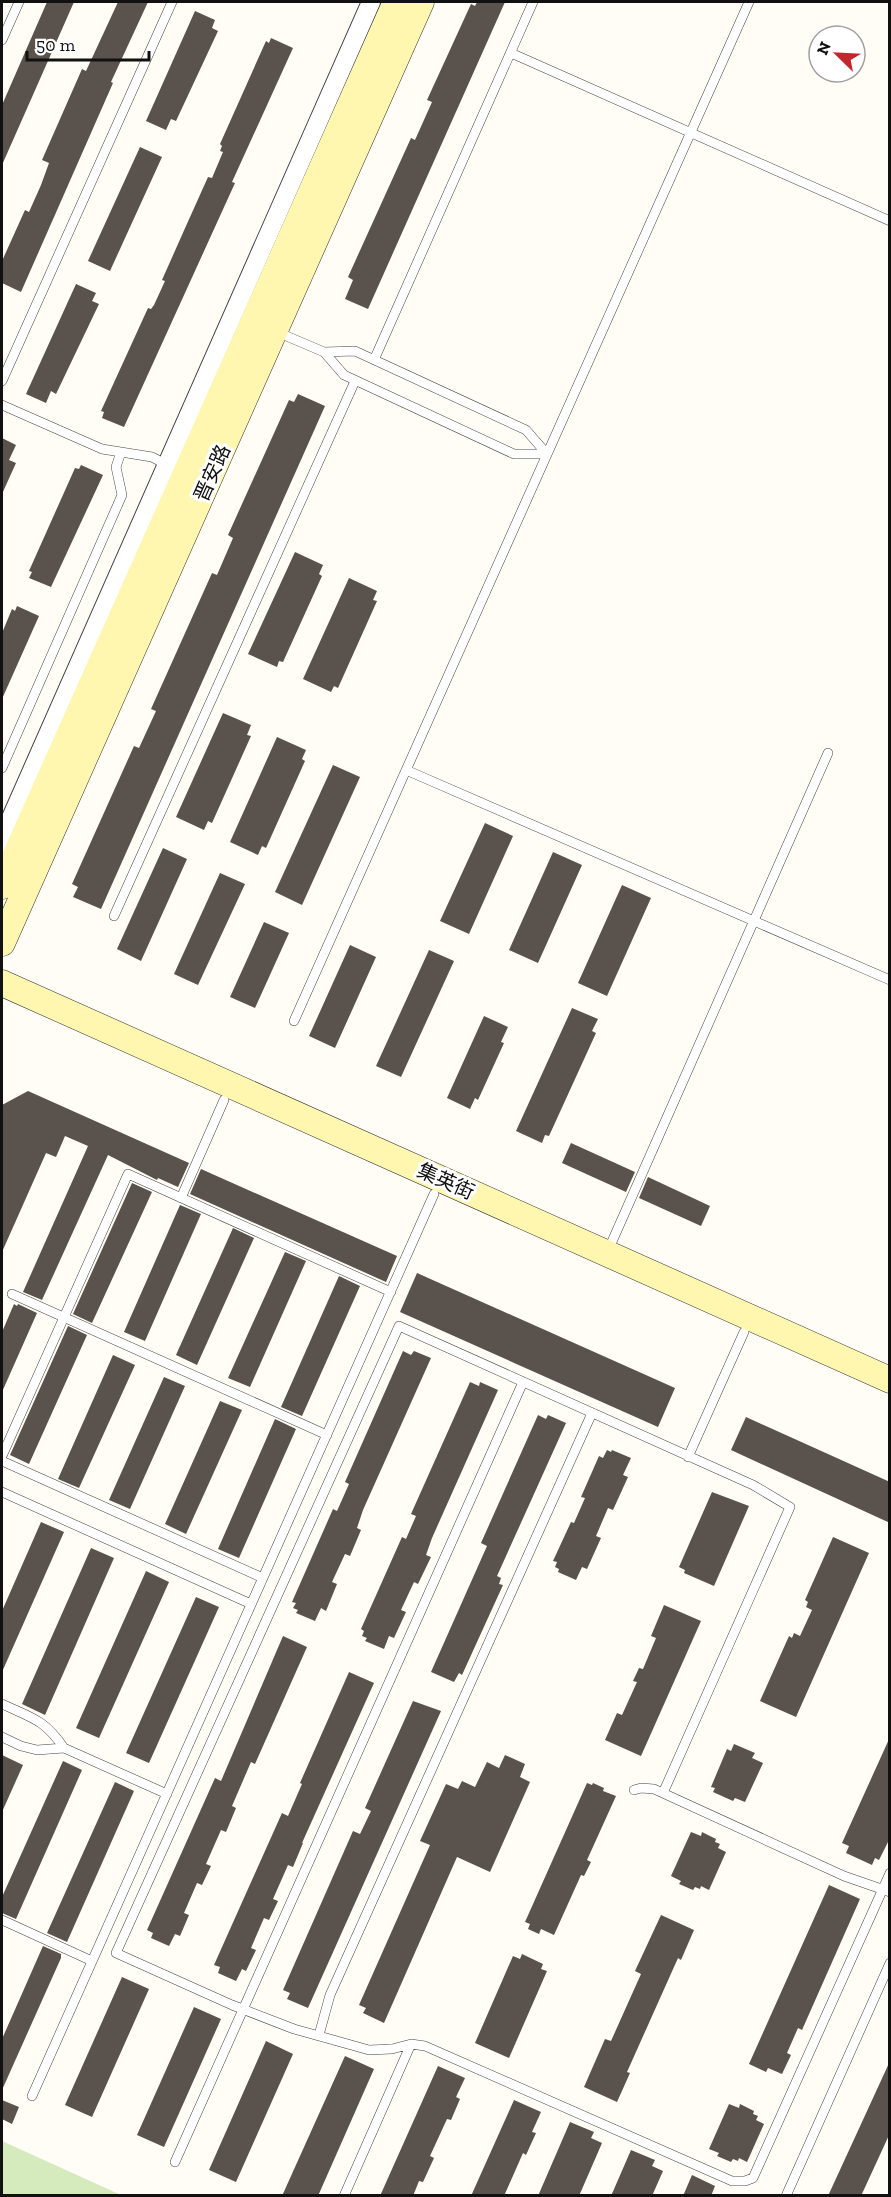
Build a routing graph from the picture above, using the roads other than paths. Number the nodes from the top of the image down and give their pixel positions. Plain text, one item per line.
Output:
1 (19, 2) edge
2 (172, 2) edge
3 (421, 2) edge
4 (533, 2) edge
5 (749, 2) edge
6 (379, 4) edge
7 (2, 40) edge
8 (510, 53) junction
9 (690, 134) junction
10 (890, 221) edge
11 (275, 331) junction
12 (324, 351) junction
13 (374, 360) junction
14 (2, 381) edge
15 (355, 381) junction
16 (2, 405) edge
17 (121, 452) junction
18 (547, 453) junction
19 (167, 465) junction
20 (828, 753) dead end
21 (2, 768) edge
22 (406, 770) junction
23 (3, 882) edge
24 (114, 916) dead end
25 (753, 921) junction
26 (2, 943) edge
27 (890, 980) edge
28 (2, 983) edge
29 (2, 1001) edge
30 (294, 1021) dead end
31 (224, 1100) junction
32 (434, 1194) junction
33 (181, 1198) junction
34 (606, 1253) junction
35 (390, 1292) junction
36 (12, 1294) dead end
37 (64, 1317) junction
38 (744, 1332) junction
39 (890, 1380) edge
40 (523, 1382) junction
41 (890, 1398) edge
42 (591, 1413) junction
43 (327, 1435) junction
44 (2, 1456) edge
45 (688, 1457) junction
46 (2, 1461) edge
47 (2, 1492) edge
48 (263, 1578) junction
49 (251, 1604) junction
50 (2, 1704) edge
51 (2, 1737) edge
52 (64, 1748) junction
53 (634, 1790) dead end
54 (663, 1793) junction
55 (167, 1794) junction
56 (890, 1873) edge
57 (886, 1890) edge
58 (2, 1920) edge
59 (92, 1961) junction
60 (890, 1963) edge
61 (243, 2010) junction
62 (319, 2035) junction
63 (411, 2044) junction
64 (32, 2096) dead end
65 (176, 2162) dead end
66 (344, 2196) edge
67 (786, 2196) edge

1 - 7 lane
2 - 14 lane
3 - 11 main road, 晋安路
4 - 8 lane
5 - 9 lane
6 - 19 street
6 - 23 main road, 晋安路
8 - 9 lane
8 - 13 lane
9 - 10 lane
9 - 18 lane
11 - 12 lane
11 - 26 main road, 晋安路
12 - 13 lane
12 - 15 lane
13 - 18 lane
15 - 18 lane
15 - 24 lane
16 - 17 lane
17 - 19 lane
17 - 21 lane
18 - 22 lane
19 - 23 street
20 - 25 lane
22 - 25 lane
22 - 30 lane
25 - 27 lane
25 - 34 lane
28 - 34 main road, 集英街
29 - 31 main road, 集英街
31 - 32 main road, 集英街
31 - 33 lane
32 - 35 lane
32 - 38 main road, 集英街
33 - 35 lane
33 - 37 lane
34 - 39 main road, 集英街
35 - 43 lane
36 - 37 lane
37 - 43 lane
37 - 44 lane
38 - 41 main road, 集英街
38 - 45 lane
40 - 42 lane
40 - 61 lane
40 - 61 lane
42 - 45 lane
42 - 62 lane
43 - 48 lane
45 - 54 lane
46 - 48 lane
47 - 49 lane
48 - 49 lane
49 - 55 lane
50 - 52 lane
51 - 52 lane
52 - 55 lane
53 - 54 lane
54 - 57 lane
55 - 59 lane
56 - 57 lane
57 - 63 lane
58 - 59 lane
59 - 64 lane
60 - 67 lane
61 - 62 lane
61 - 65 lane
62 - 63 lane
63 - 66 lane

